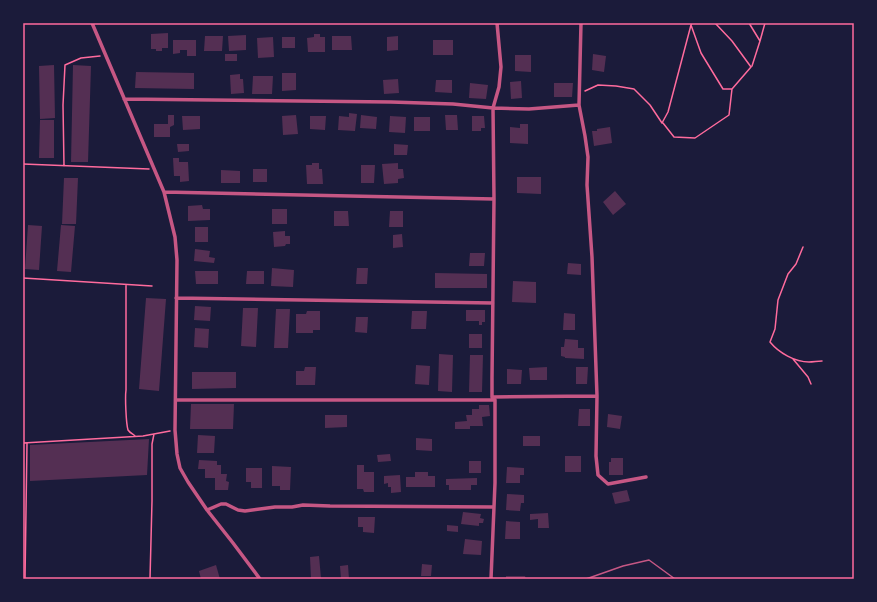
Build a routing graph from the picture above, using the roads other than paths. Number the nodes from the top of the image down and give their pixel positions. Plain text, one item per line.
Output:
1 (92, 23) edge
2 (497, 23) edge
3 (581, 23) edge
4 (124, 99) junction
5 (579, 105) junction
6 (493, 108) junction
7 (164, 192) junction
8 (494, 199) junction
9 (176, 298) junction
10 (493, 303) junction
11 (597, 396) junction
12 (494, 398) junction
13 (176, 400) junction
14 (646, 477) dead end
15 (494, 507) junction
16 (207, 510) junction
17 (260, 579) edge
18 (491, 579) edge
19 (586, 579) edge
20 (675, 579) edge

1 - 4 street
2 - 6 street
3 - 5 street
4 - 6 street
4 - 7 street
5 - 6 street
5 - 11 street
6 - 8 street
7 - 8 street
7 - 9 street
8 - 10 street
9 - 10 street
9 - 13 street
10 - 12 street
11 - 12 street
11 - 14 street
12 - 13 street
12 - 15 street
13 - 16 street
15 - 16 street
15 - 18 street
16 - 17 street
19 - 20 lane

